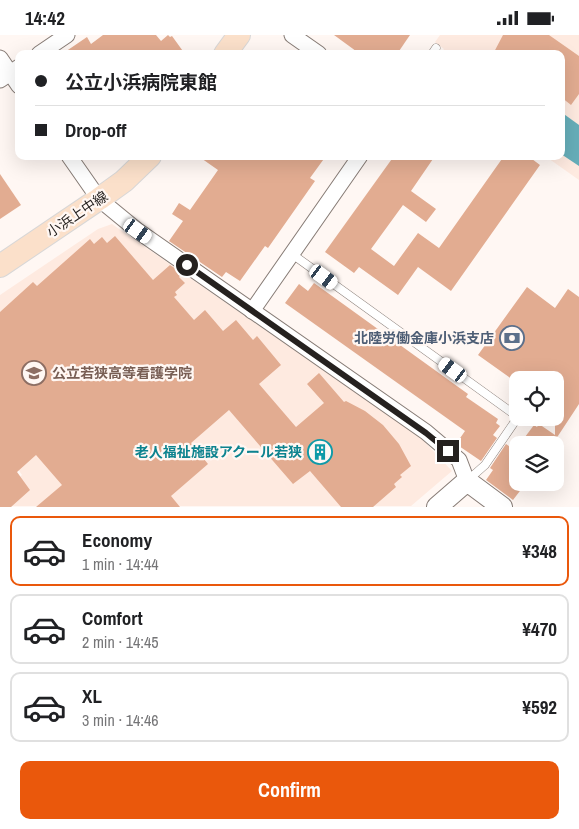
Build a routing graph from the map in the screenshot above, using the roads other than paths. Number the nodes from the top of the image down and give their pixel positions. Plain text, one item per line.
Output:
1 (67, 35) edge
2 (239, 35) edge
3 (292, 35) edge
4 (45, 50) edge
5 (228, 50) edge
6 (313, 50) edge
7 (0, 58) edge
8 (10, 73) edge
9 (72, 160) edge
10 (146, 160) edge
11 (357, 160) edge
12 (100, 199) junction
13 (292, 254) junction
14 (0, 266) edge
15 (252, 311) junction
16 (509, 411) edge
17 (512, 426) edge
18 (467, 481) junction
19 (437, 507) edge
20 (502, 507) edge

1 - 4 street
2 - 5 main road
3 - 6 street
7 - 8 street
9 - 12 street
10 - 12 main road, 小浜上中線
11 - 13 street
12 - 14 main road, 小浜上中線
12 - 15 street
13 - 15 street
13 - 16 lane
15 - 18 street
17 - 18 lane
18 - 19 street
18 - 20 street

